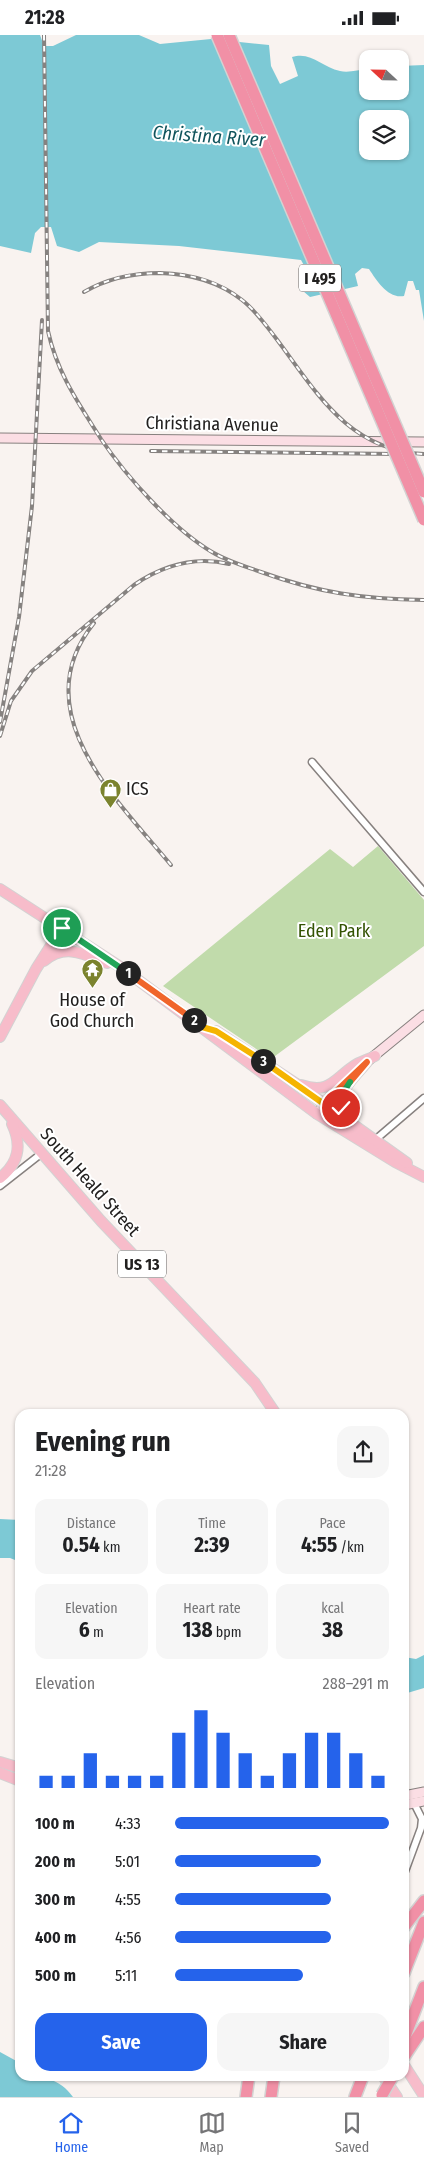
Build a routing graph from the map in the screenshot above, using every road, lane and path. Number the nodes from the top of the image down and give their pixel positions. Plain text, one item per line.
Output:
1 (216, 35) edge
2 (229, 35) edge
3 (0, 438) edge
4 (424, 442) edge
5 (424, 492) edge
6 (424, 520) edge
7 (312, 762) dead end
8 (0, 889) edge
9 (424, 892) edge
10 (62, 928) junction
11 (122, 968) junction
12 (36, 969) junction
13 (424, 1015) edge
14 (202, 1027) junction
15 (0, 1037) edge
16 (371, 1059) junction
17 (295, 1083) junction
18 (424, 1099) edge
19 (324, 1104) junction
20 (0, 1105) edge
21 (8, 1114) junction
22 (317, 1114) junction
23 (373, 1139) junction
24 (42, 1153) junction
25 (420, 1174) edge
26 (0, 1177) edge
27 (0, 1186) edge
28 (273, 1409) edge
29 (0, 1762) edge
30 (15, 1766) edge
31 (0, 1773) edge
32 (15, 1779) edge
33 (424, 1792) edge
34 (409, 1795) edge
35 (424, 1801) edge
36 (414, 1803) junction
37 (409, 1804) edge
38 (409, 1860) edge
39 (424, 1901) edge
40 (409, 1920) edge
41 (424, 1922) edge
42 (409, 1960) edge
43 (424, 1987) edge
44 (409, 2026) edge
45 (424, 2027) edge
46 (409, 2049) edge
47 (409, 2073) edge
48 (248, 2081) edge
49 (273, 2081) edge
50 (361, 2081) edge
51 (386, 2081) edge
52 (388, 2081) edge
53 (381, 2096) edge
54 (424, 2096) edge
55 (246, 2097) edge
56 (271, 2097) edge
57 (355, 2097) edge
58 (397, 2097) edge

1 - 6 highway, I 495, bridge
2 - 5 highway, I 495, bridge
3 - 4 main road, Christiana Avenue
7 - 9 street
8 - 10 main road
10 - 11 main road
10 - 12 main road
11 - 12 main road
11 - 14 main road
12 - 15 main road
13 - 16 main road
14 - 17 main road
14 - 22 main road
16 - 17 main road
16 - 19 main road
16 - 23 main road
17 - 19 main road
18 - 23 street
19 - 22 main road
19 - 23 main road
20 - 21 main road, South Heald Street / US 13
21 - 24 main road, South Heald Street / US 13
21 - 26 main road
22 - 25 main road
23 - 25 main road
24 - 27 street
24 - 28 main road, South Heald Street / US 13
29 - 30 main road
31 - 32 main road
33 - 34 main road
35 - 36 main road
36 - 37 main road
36 - 38 street
39 - 40 highway
41 - 42 highway
43 - 44 highway
45 - 46 highway
47 - 54 main road
48 - 55 highway
49 - 56 highway
50 - 57 highway
51 - 58 main road
52 - 53 highway, bridge

